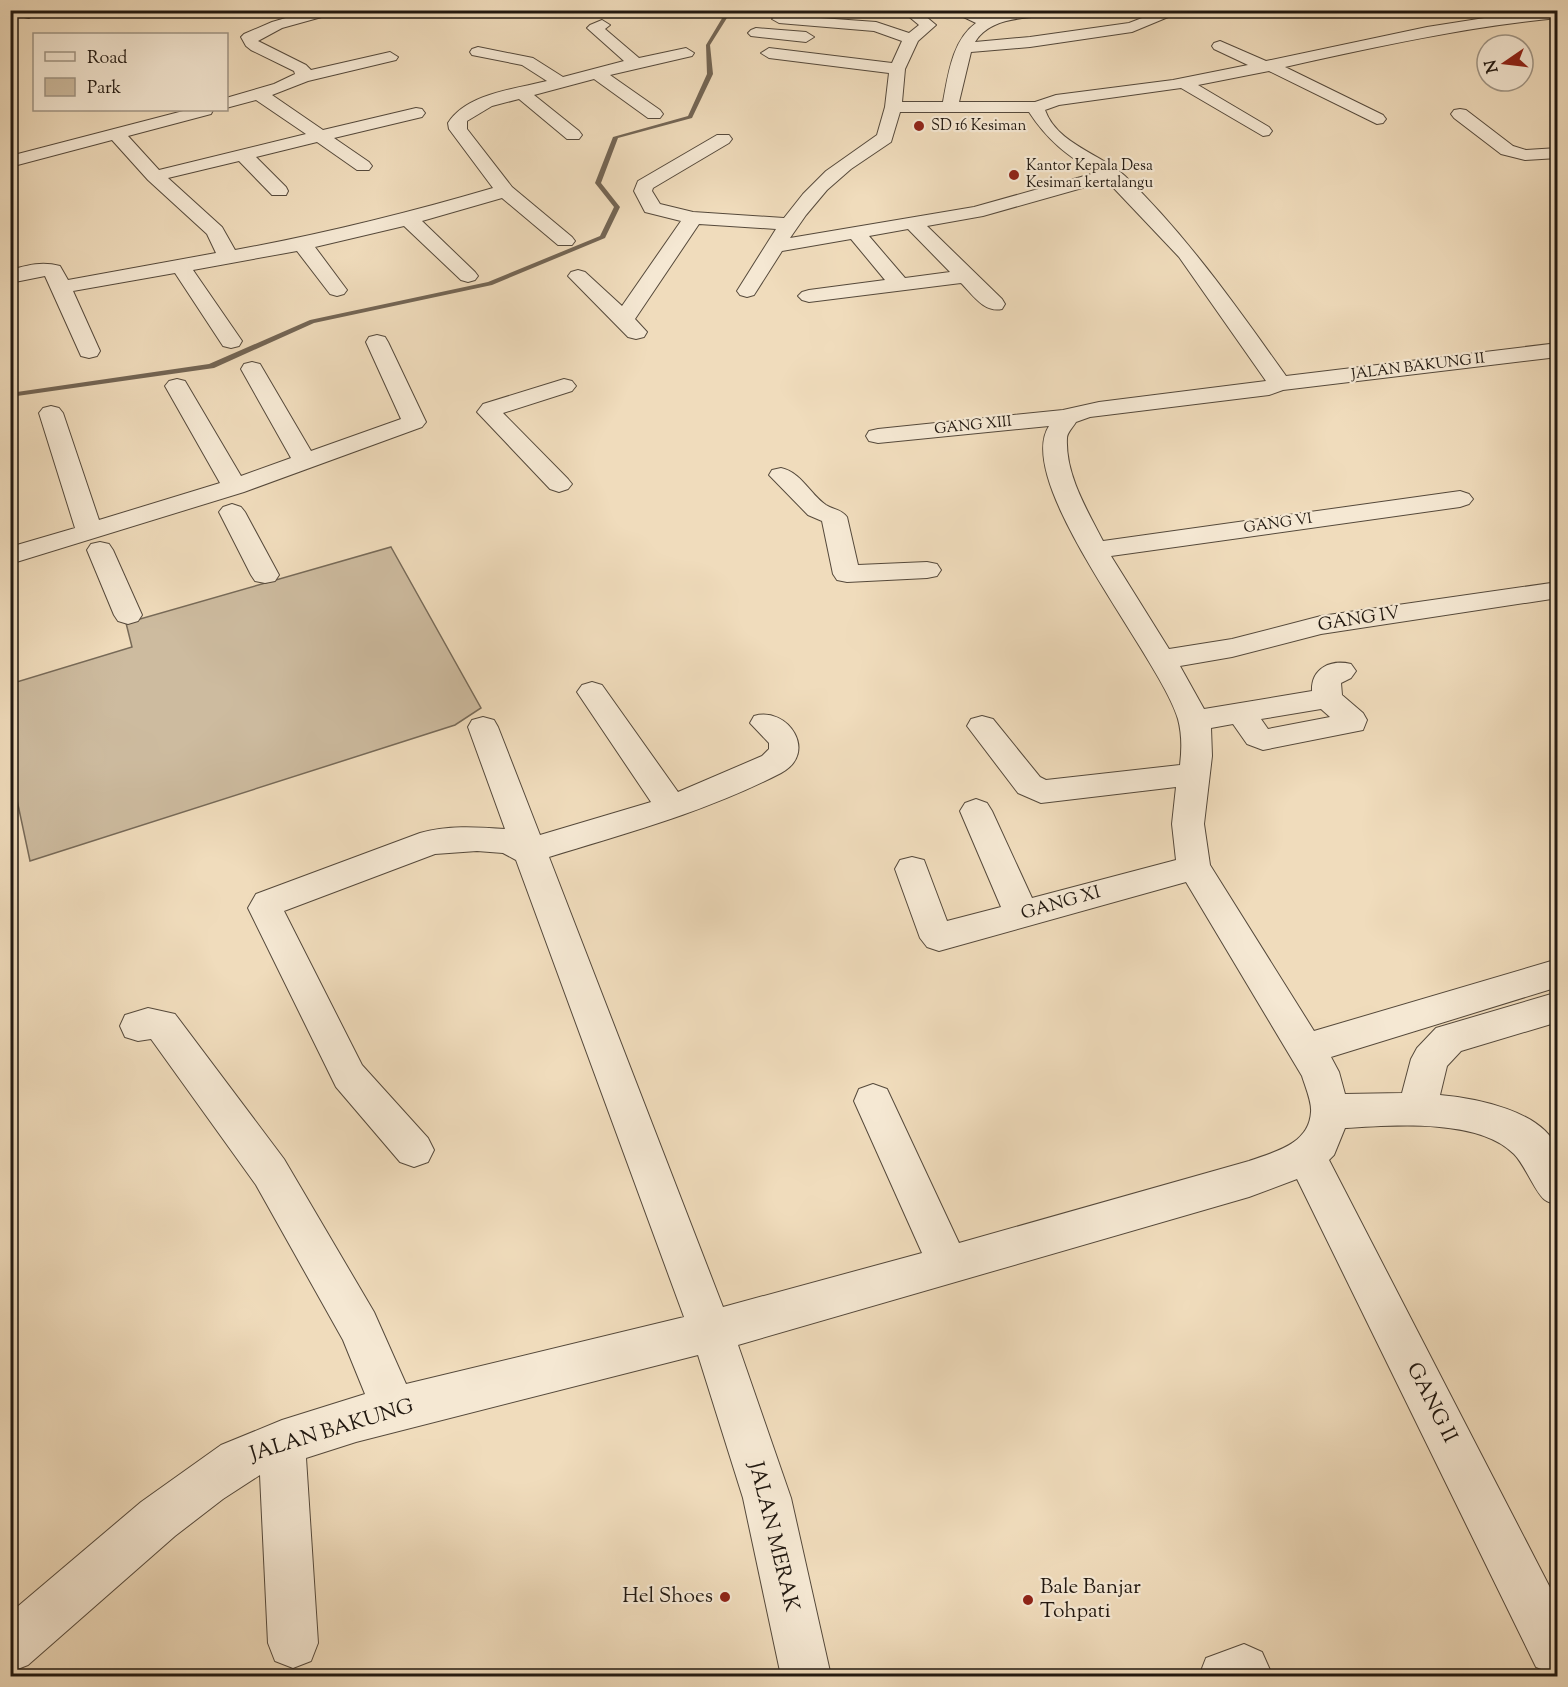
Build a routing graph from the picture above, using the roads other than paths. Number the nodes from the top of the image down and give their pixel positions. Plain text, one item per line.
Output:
1 (331, 10) edge
2 (908, 10) edge
3 (956, 10) edge
4 (1065, 10) edge
5 (1178, 10) edge
6 (1557, 13) edge
7 (779, 19) dead end
8 (987, 22) junction
9 (602, 25) dead end
10 (756, 33) dead end
11 (822, 39) dead end
12 (910, 43) junction
13 (876, 44) dead end
14 (1220, 46) dead end
15 (965, 48) junction
16 (477, 52) dead end
17 (761, 52) dead end
18 (686, 53) dead end
19 (390, 57) dead end
20 (636, 63) junction
21 (1268, 66) junction
22 (897, 69) junction
23 (597, 73) junction
24 (303, 77) junction
25 (559, 82) junction
26 (1184, 83) junction
27 (522, 93) junction
28 (259, 94) junction
29 (228, 103) edge
30 (893, 107) junction
31 (950, 107) junction
32 (1037, 107) junction
33 (201, 111) edge
34 (416, 113) dead end
35 (654, 114) dead end
36 (1460, 114) dead end
37 (1377, 119) dead end
38 (1263, 131) dead end
39 (116, 134) junction
40 (573, 135) dead end
41 (320, 137) junction
42 (723, 139) dead end
43 (1557, 153) edge
44 (243, 155) junction
45 (10, 162) edge
46 (363, 166) dead end
47 (1110, 174) junction
48 (155, 176) junction
49 (279, 191) dead end
50 (505, 191) junction
51 (693, 218) junction
52 (408, 219) junction
53 (912, 222) junction
54 (789, 224) junction
55 (855, 232) junction
56 (565, 241) dead end
57 (303, 244) junction
58 (777, 246) junction
59 (230, 258) junction
60 (180, 265) junction
61 (468, 276) dead end
62 (578, 276) dead end
63 (968, 276) junction
64 (10, 277) edge
65 (901, 286) junction
66 (62, 287) junction
67 (337, 290) dead end
68 (747, 291) dead end
69 (809, 296) dead end
70 (994, 303) dead end
71 (231, 341) dead end
72 (377, 342) dead end
73 (1557, 350) edge
74 (89, 351) dead end
75 (252, 369) dead end
76 (1278, 384) junction
77 (177, 386) dead end
78 (564, 386) dead end
79 (51, 413) dead end
80 (1067, 417) junction
81 (878, 436) dead end
82 (305, 461) junction
83 (781, 475) dead end
84 (559, 484) dead end
85 (1460, 499) dead end
86 (233, 500) junction
87 (95, 541) junction
88 (1095, 550) junction
89 (10, 556) edge
90 (927, 570) dead end
91 (265, 575) dead end
92 (1557, 590) edge
93 (128, 615) dead end
94 (1162, 660) junction
95 (1334, 685) dead end
96 (592, 692) dead end
97 (1194, 721) junction
98 (765, 723) dead end
99 (982, 726) dead end
100 (483, 727) dead end
101 (1194, 774) junction
102 (672, 807) junction
103 (976, 811) dead end
104 (528, 851) junction
105 (1194, 867) junction
106 (912, 869) dead end
107 (1022, 915) junction
108 (1557, 973) edge
109 (1557, 1007) edge
110 (138, 1026) dead end
111 (1305, 1049) junction
112 (873, 1101) dead end
113 (1417, 1110) junction
114 (1332, 1112) junction
115 (414, 1150) dead end
116 (1307, 1157) junction
117 (1557, 1187) edge
118 (949, 1266) junction
119 (712, 1331) junction
120 (394, 1410) junction
121 (282, 1443) junction
122 (293, 1642) dead end
123 (10, 1647) edge
124 (1554, 1649) dead end
125 (806, 1677) edge

1 - 24 street
2 - 12 street
3 - 8 street
4 - 8 street
5 - 15 street
6 - 21 street
7 - 12 street
8 - 15 street
9 - 20 street
10 - 11 street
12 - 13 street
12 - 22 street
14 - 21 street
15 - 31 street
16 - 25 street
17 - 22 street
18 - 20 street
19 - 24 street
20 - 23 street
21 - 26 street
21 - 37 street
22 - 30 street
23 - 25 street
23 - 35 street
24 - 28 street
25 - 27 street
26 - 32 street
26 - 38 street
27 - 40 street
27 - 50 street
28 - 29 street
28 - 41 street
30 - 31 street
30 - 54 street
31 - 32 street
32 - 47 street
33 - 39 street
34 - 41 street
36 - 43 street
39 - 45 street
39 - 48 street
41 - 44 street
41 - 46 street
42 - 51 street
44 - 48 street
44 - 49 street
47 - 53 street
47 - 76 street
48 - 59 street
50 - 52 street
50 - 56 street
51 - 54 street
51 - 62 street
52 - 57 street
52 - 61 street
53 - 55 street
53 - 63 street
54 - 58 street
55 - 58 street
55 - 65 street
57 - 59 street
57 - 67 street
58 - 68 street
59 - 60 street
60 - 66 street
60 - 71 street
63 - 65 street
63 - 70 street
64 - 66 street
65 - 69 street
66 - 74 street
72 - 82 street
73 - 76 street, JALAN BAKUNG II
75 - 82 street
76 - 80 street, JALAN BAKUNG II
77 - 86 street
78 - 84 street
79 - 87 street
80 - 81 street, GANG XIII
80 - 88 street
82 - 86 street
83 - 90 street
85 - 88 street, GANG VI
86 - 87 street
86 - 91 street
87 - 89 street
87 - 93 street
88 - 94 street
92 - 94 street, GANG IV
94 - 97 street
95 - 97 street
96 - 102 street
97 - 101 street
98 - 102 street
99 - 101 street
100 - 104 street, JALAN MERAK
101 - 105 street
102 - 104 street
103 - 107 street
104 - 115 street
104 - 119 street, JALAN MERAK
105 - 107 street, GANG XI
105 - 111 street
106 - 107 street, GANG XI
108 - 111 street
109 - 113 street
110 - 120 street
111 - 114 street
112 - 118 street
113 - 114 street
113 - 117 street
114 - 116 street
116 - 118 street, JALAN BAKUNG
116 - 124 street, GANG II
118 - 119 street, JALAN BAKUNG
119 - 120 street, JALAN BAKUNG
119 - 125 street, JALAN MERAK
120 - 121 street, JALAN BAKUNG
121 - 122 street
121 - 123 street, JALAN BAKUNG

